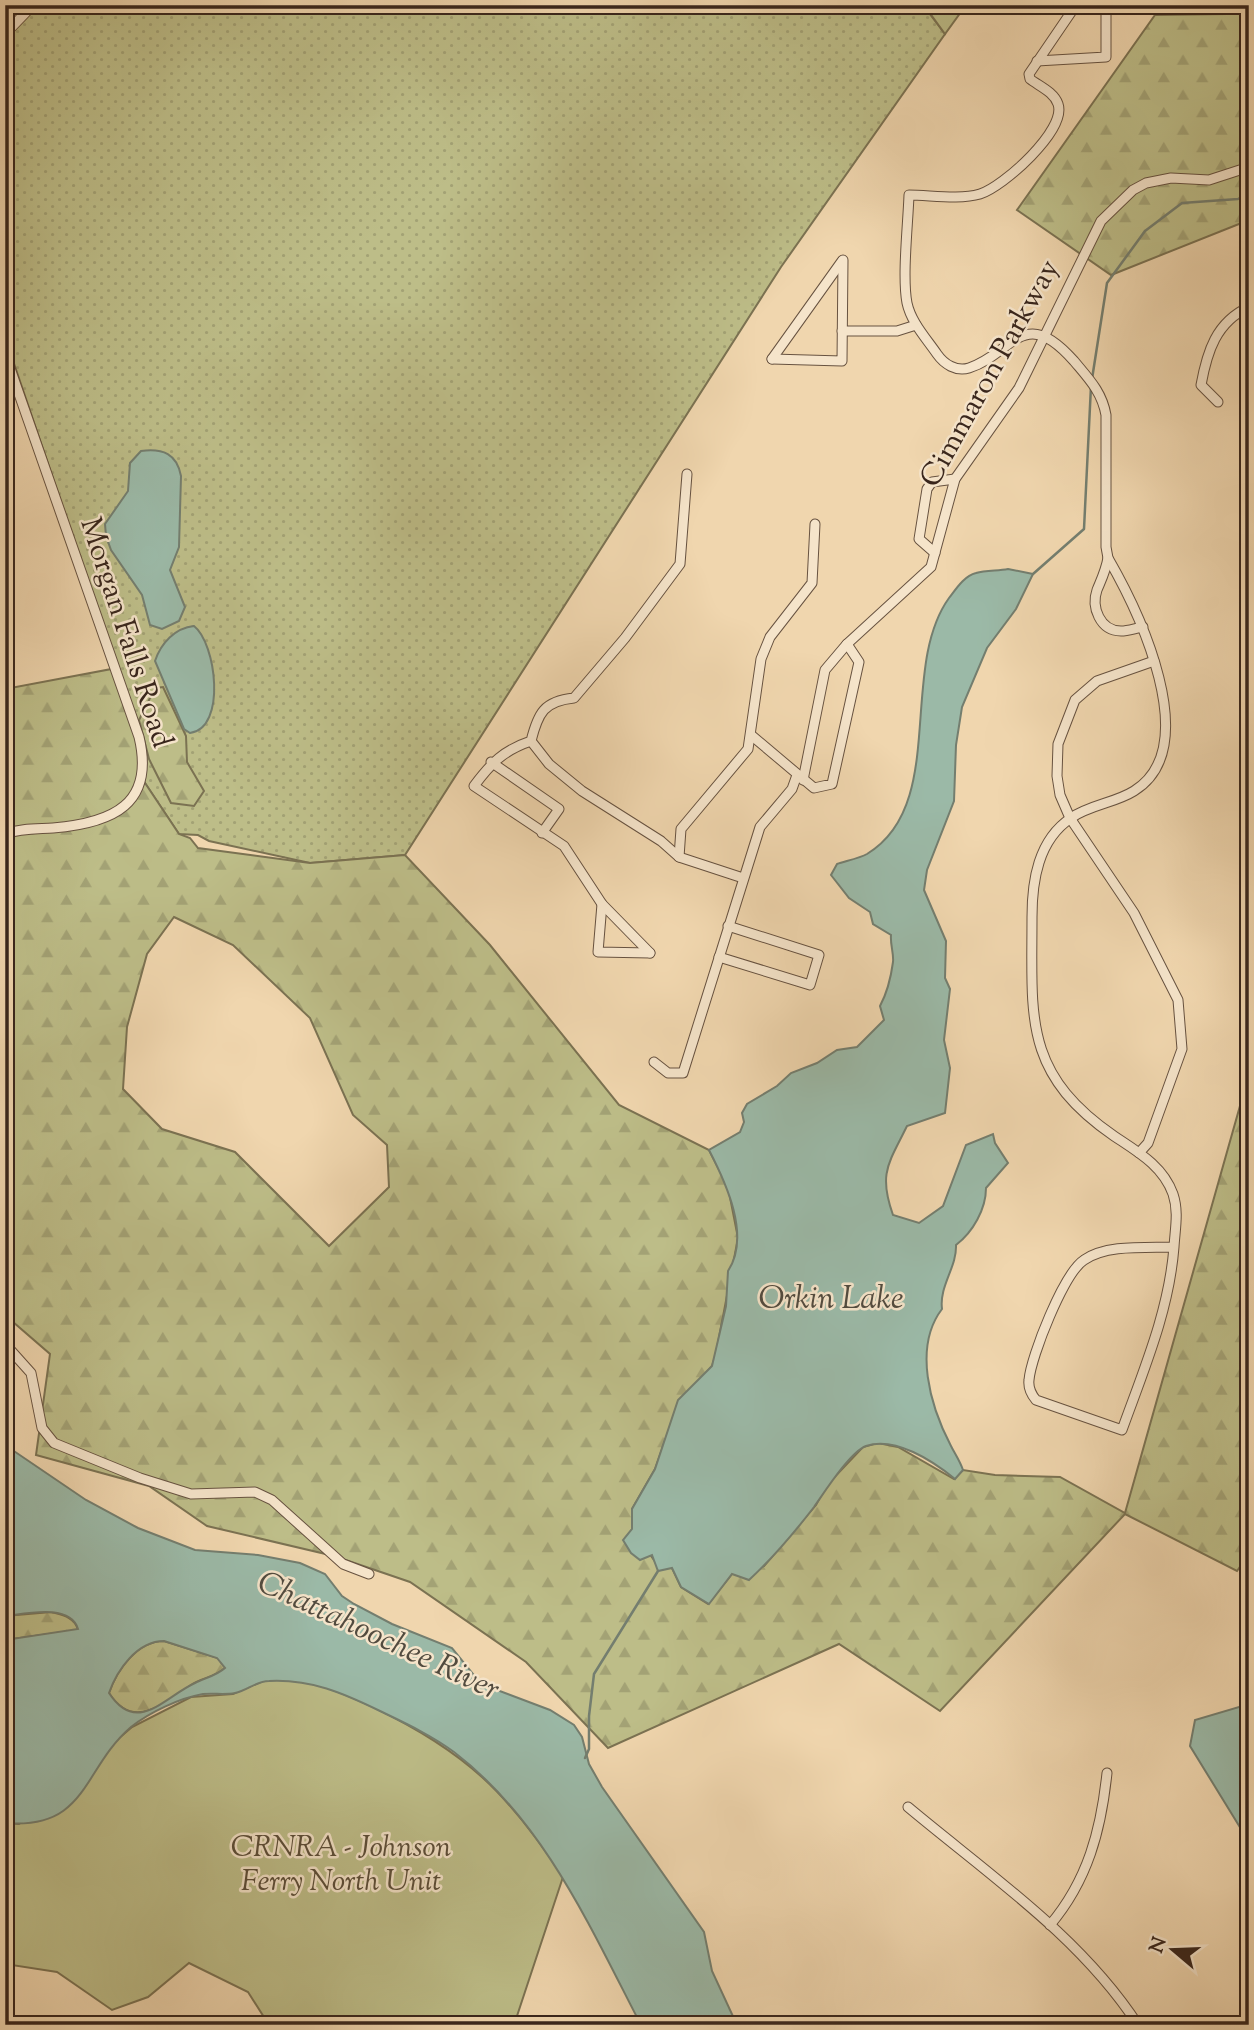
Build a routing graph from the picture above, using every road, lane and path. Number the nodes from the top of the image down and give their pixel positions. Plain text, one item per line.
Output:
1 (33, 5) edge
2 (1076, 5) edge
3 (1106, 5) edge
4 (5, 34) edge
5 (1037, 61) junction
6 (1249, 167) edge
7 (1249, 307) edge
8 (916, 325) junction
9 (842, 331) junction
10 (1046, 338) junction
11 (5, 354) edge
12 (1218, 402) dead end
13 (687, 474) dead end
14 (955, 479) junction
15 (815, 524) dead end
16 (935, 553) junction
17 (1108, 558) junction
18 (1143, 627) junction
19 (846, 644) junction
20 (1154, 661) junction
21 (751, 735) junction
22 (531, 741) junction
23 (491, 762) junction
24 (800, 778) junction
25 (1070, 818) junction
26 (542, 833) junction
27 (5, 834) edge
28 (679, 857) junction
29 (743, 878) junction
30 (602, 904) junction
31 (728, 926) junction
32 (719, 957) junction
33 (654, 1062) dead end
34 (1139, 1153) junction
35 (1174, 1247) junction
36 (5, 1344) edge
37 (369, 1574) dead end
38 (1107, 1773) dead end
39 (908, 1807) dead end
40 (1050, 1925) junction
41 (1138, 2025) edge

1 - 4 street
2 - 5 street
3 - 5 street
5 - 8 street
6 - 10 street, Cimmaron Parkway
7 - 12 street
8 - 9 street
8 - 10 street
9 - 9 street
10 - 14 street, Cimmaron Parkway
10 - 17 street
11 - 27 street, Morgan Falls Road
13 - 22 street
14 - 16 street, Cimmaron Parkway
14 - 16 street
15 - 21 street
16 - 19 street, Cimmaron Parkway
17 - 18 street
17 - 18 street
18 - 20 street
19 - 24 street, Cimmaron Parkway
19 - 24 street
20 - 25 street
20 - 25 street
21 - 24 street
21 - 28 street
22 - 23 street
22 - 28 street
23 - 26 street
23 - 26 street
24 - 29 street
25 - 34 street
25 - 34 street
26 - 30 street
28 - 29 street
29 - 31 street
30 - 30 street
31 - 32 street
31 - 32 street
32 - 33 street
34 - 35 street
35 - 35 street
36 - 37 street
38 - 40 street
39 - 40 street
40 - 41 street

